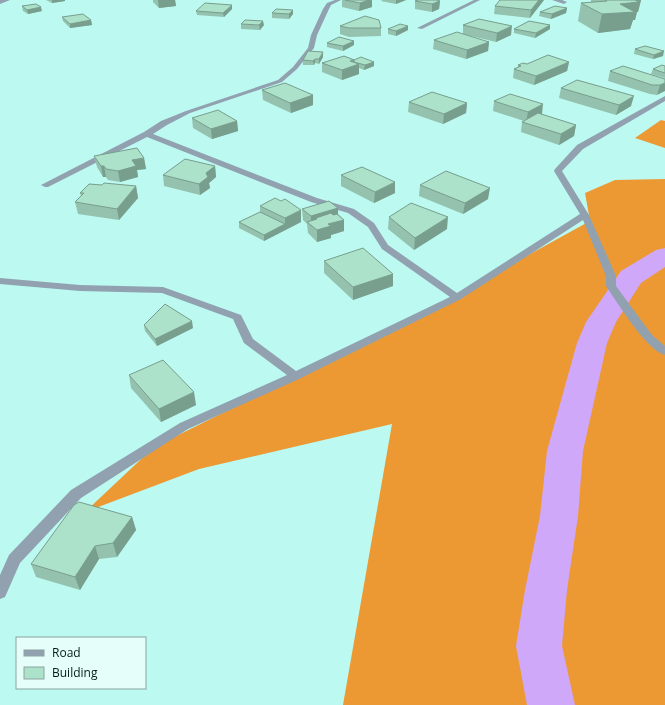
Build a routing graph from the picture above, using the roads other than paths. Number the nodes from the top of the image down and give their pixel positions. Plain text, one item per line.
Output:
1 (8, 0) edge
2 (339, 0) edge
3 (478, 0) edge
4 (554, 0) edge
5 (0, 2) edge
6 (564, 2) dead end
7 (420, 28) dead end
8 (665, 98) edge
9 (147, 134) junction
10 (45, 185) dead end
11 (585, 215) junction
12 (0, 281) edge
13 (457, 297) junction
14 (665, 352) edge
15 (295, 376) junction
16 (0, 592) edge

1 - 5 street
2 - 9 street
3 - 7 street
4 - 6 street
8 - 11 street
9 - 10 street
9 - 13 street
11 - 13 street
11 - 14 street
12 - 15 street
13 - 15 street
15 - 16 street

